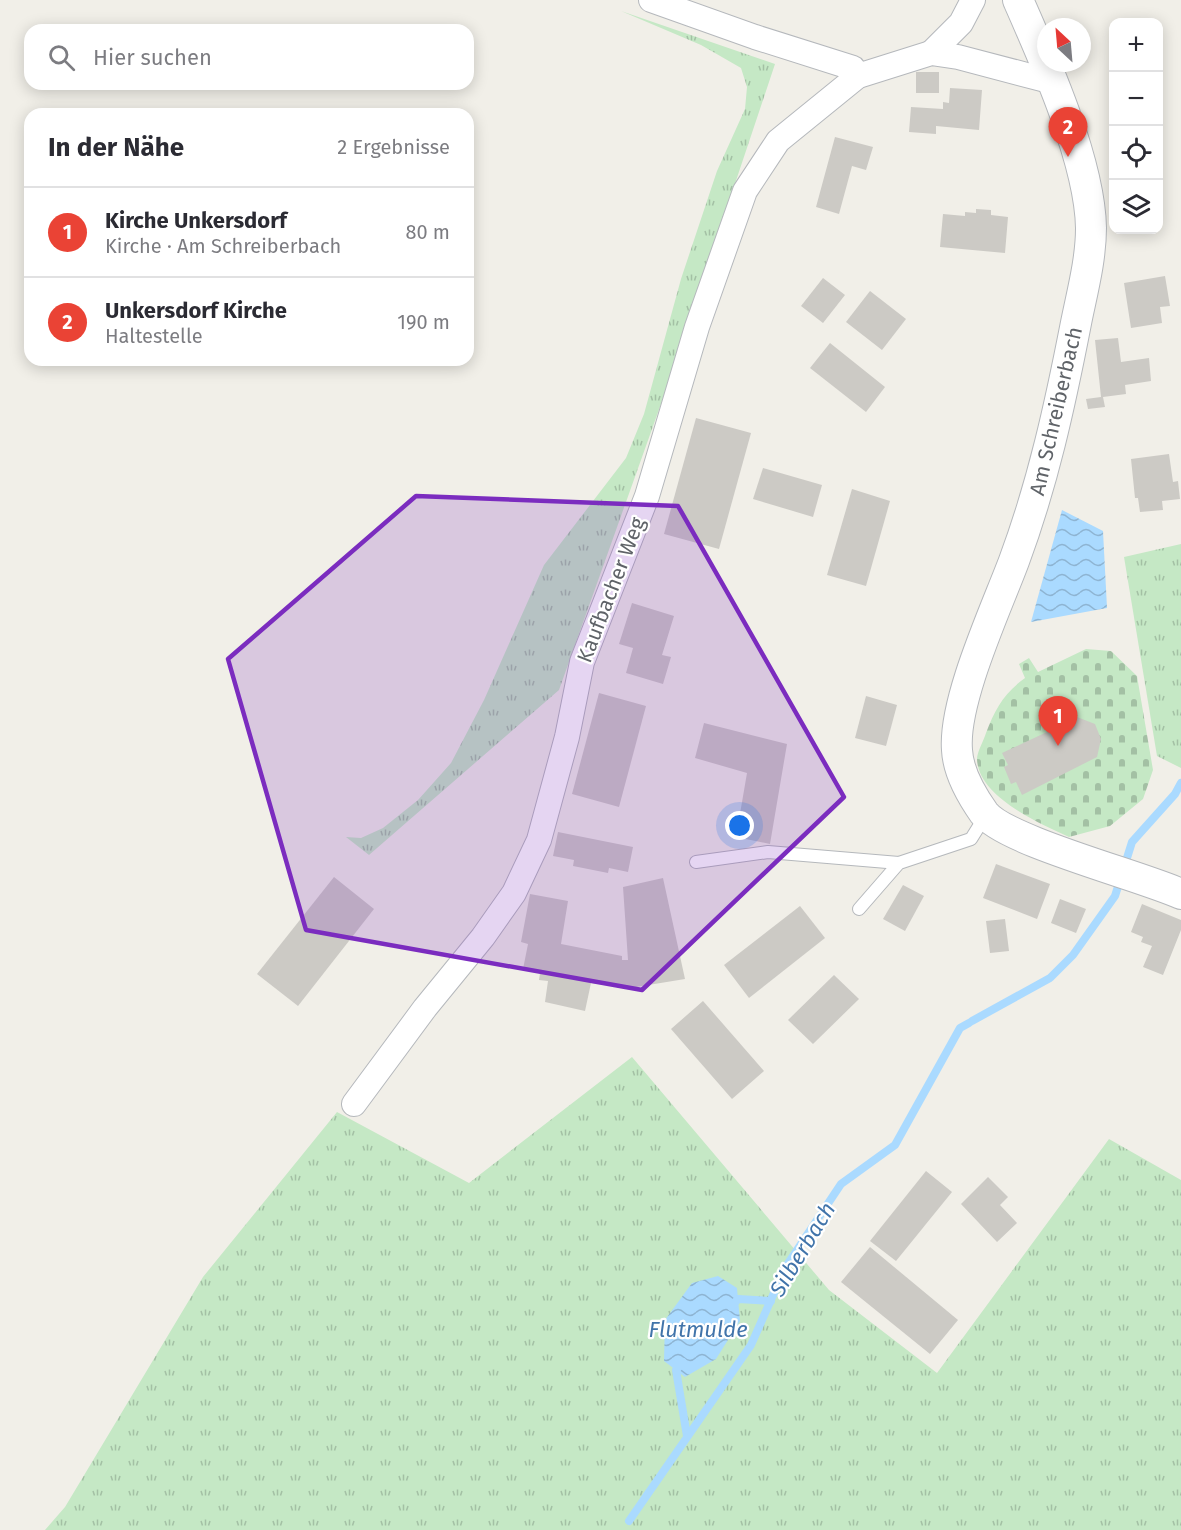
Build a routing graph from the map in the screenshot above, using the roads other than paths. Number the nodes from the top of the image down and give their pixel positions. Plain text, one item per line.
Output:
1 (651, 0) edge
2 (973, 0) edge
3 (1018, 0) edge
4 (931, 53) junction
5 (858, 76) junction
6 (1053, 82) junction
7 (986, 815) junction
8 (696, 862) dead end
9 (899, 863) junction
10 (1181, 894) edge
11 (859, 909) dead end
12 (354, 1104) dead end

1 - 5 street
2 - 4 street
3 - 6 street, Am Schreiberbach
4 - 5 street
4 - 6 street
5 - 12 street, Kaufbacher Weg
6 - 7 street, Am Schreiberbach
7 - 9 lane
7 - 10 street, Am Schreiberbach
8 - 9 lane
9 - 11 lane

